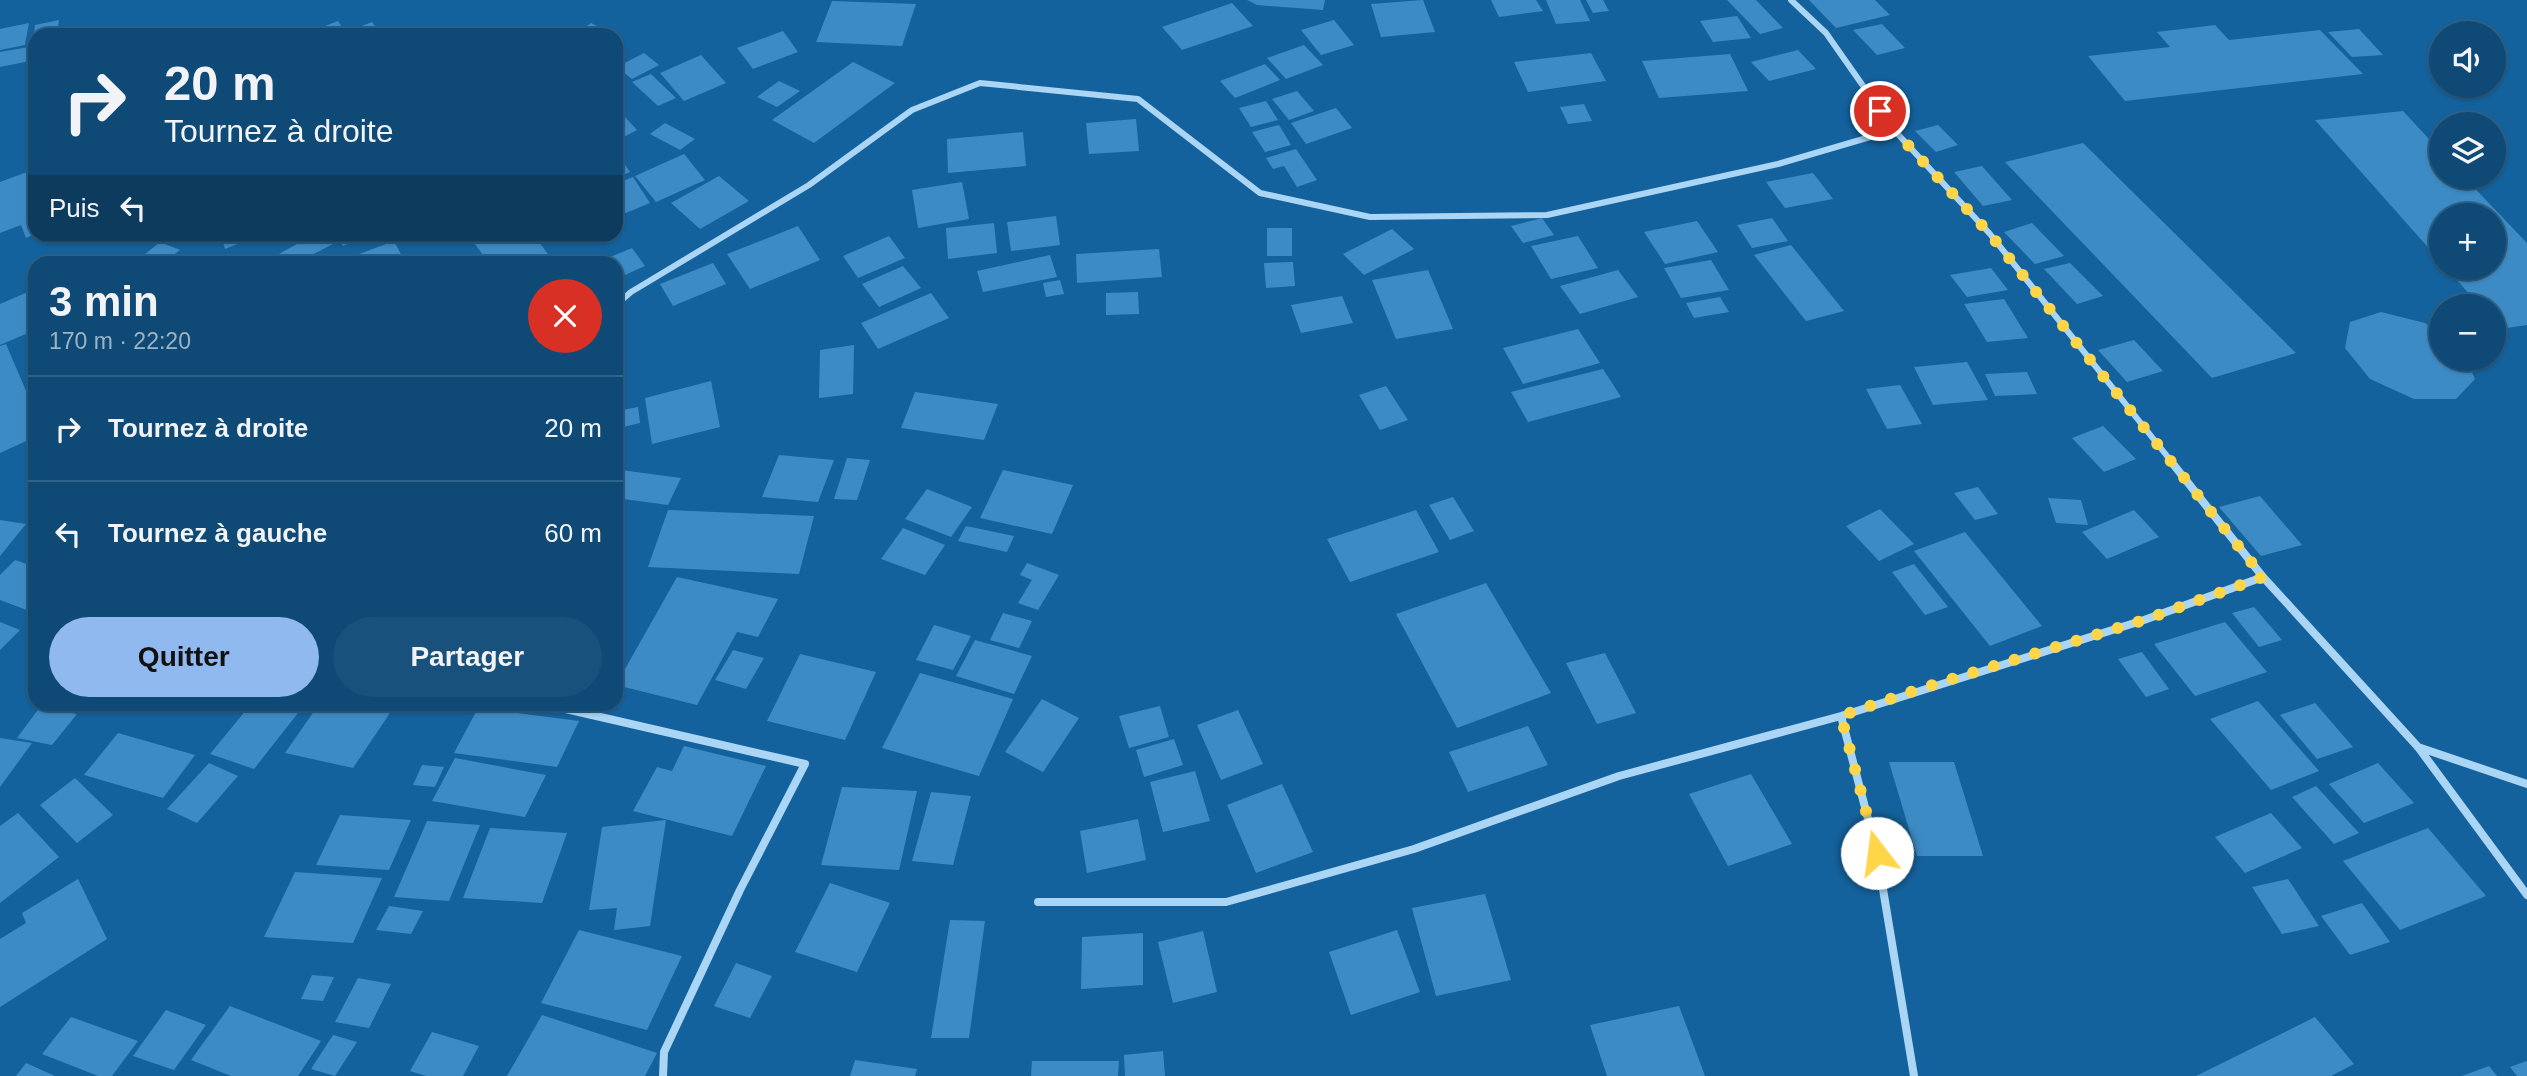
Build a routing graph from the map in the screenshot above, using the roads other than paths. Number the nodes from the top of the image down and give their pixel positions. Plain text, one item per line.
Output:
1 (1791, 0) edge
2 (1894, 130) junction
3 (623, 299) edge
4 (2263, 577) junction
5 (574, 711) edge
6 (1841, 716) junction
7 (2418, 747) junction
8 (2527, 784) edge
9 (2527, 895) edge
10 (1038, 902) dead end
11 (663, 1076) edge
12 (1914, 1076) edge

1 - 2 street
2 - 3 street
2 - 4 street
4 - 6 street
4 - 7 street
5 - 11 street
6 - 10 street
6 - 12 street
7 - 8 street
7 - 9 street

